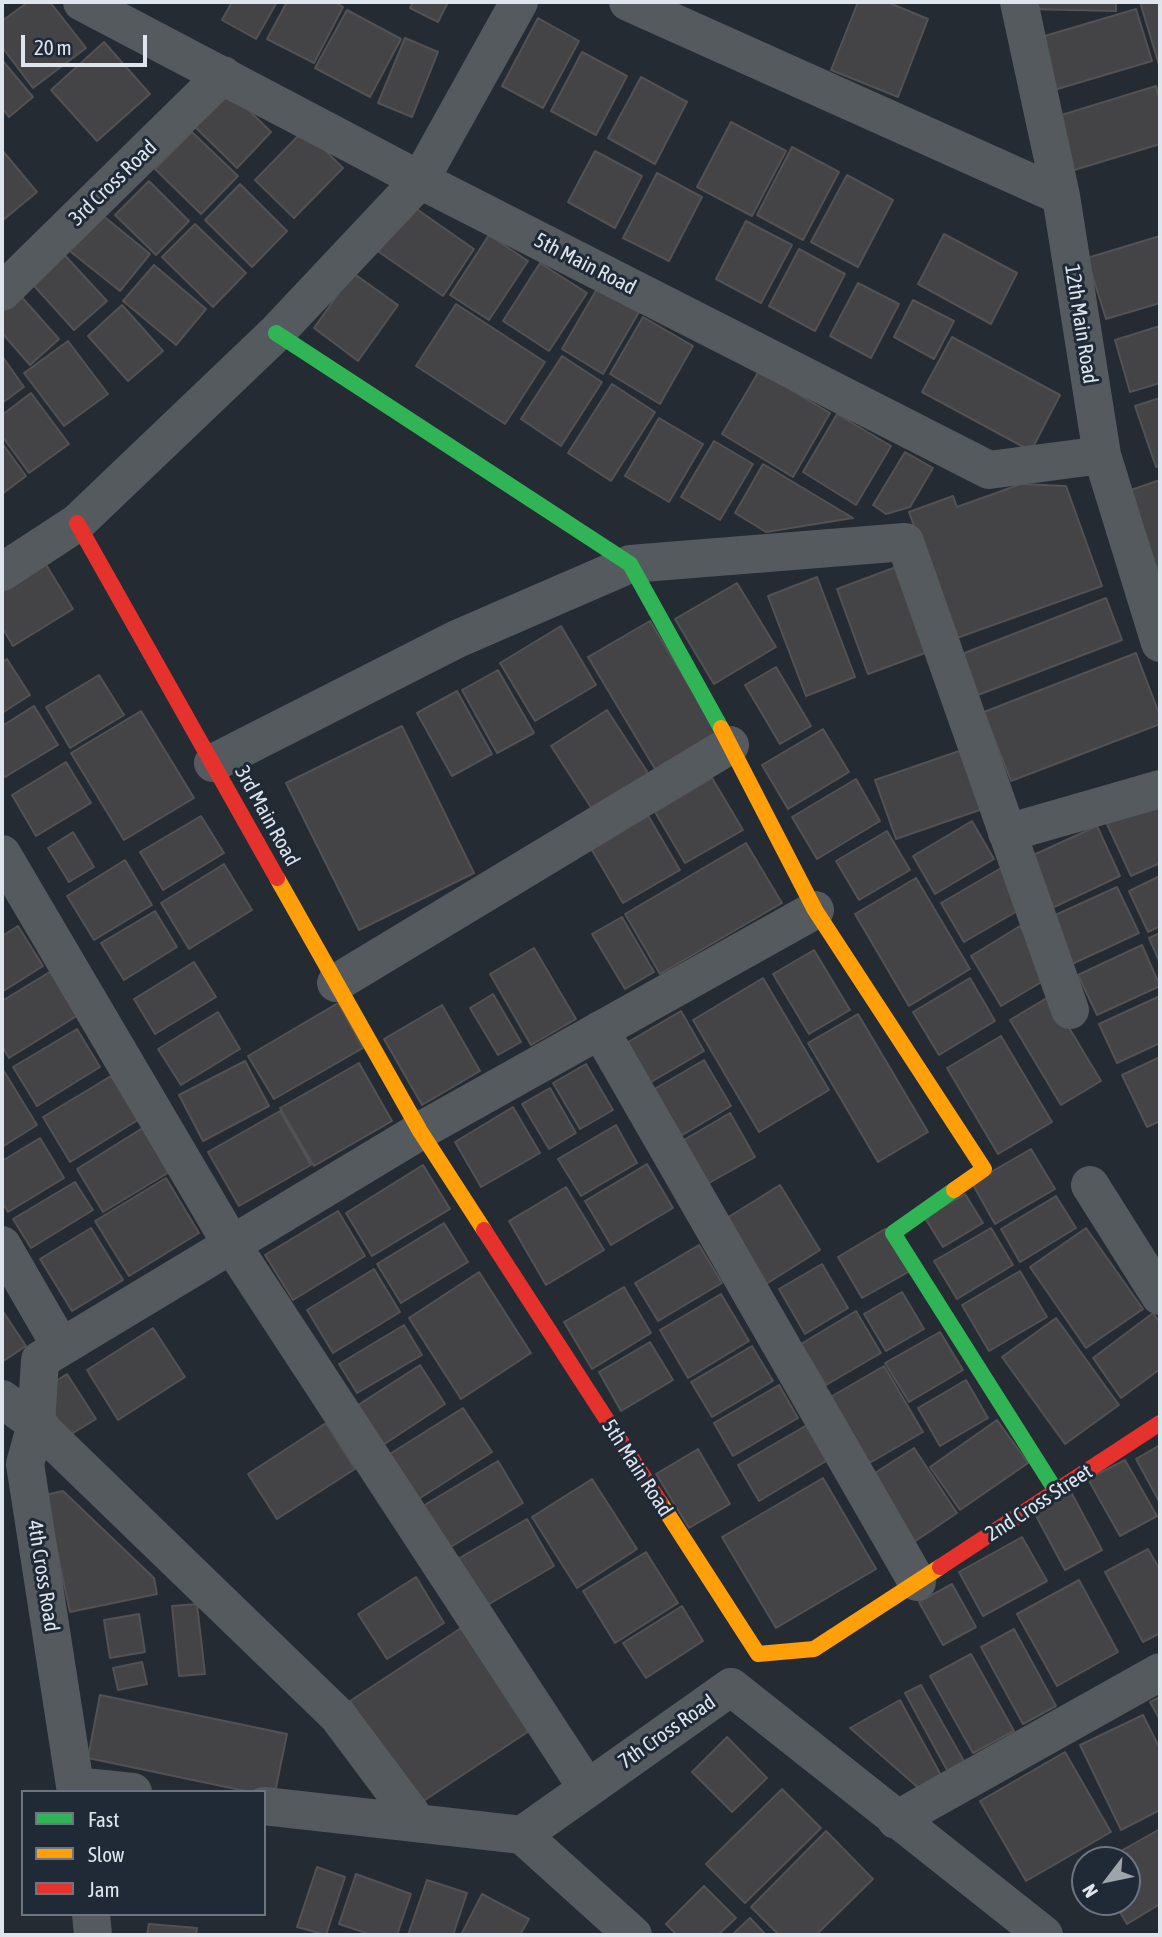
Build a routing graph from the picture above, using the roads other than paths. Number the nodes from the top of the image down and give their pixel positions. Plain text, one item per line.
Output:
1 (82, 2) edge
2 (519, 2) edge
3 (628, 2) edge
4 (1019, 2) edge
5 (223, 75) junction
6 (420, 180) junction
7 (1061, 196) junction
8 (2, 292) edge
9 (276, 333) junction
10 (1102, 455) junction
11 (77, 523) junction
12 (630, 564) junction
13 (2, 572) edge
14 (1160, 643) edge
15 (730, 745) junction
16 (213, 763) junction
17 (1160, 789) edge
18 (1007, 833) junction
19 (2, 854) edge
20 (815, 910) junction
21 (336, 983) junction
22 (1070, 1010) dead end
23 (600, 1030) junction
24 (420, 1131) junction
25 (1090, 1185) dead end
26 (2, 1245) edge
27 (232, 1245) junction
28 (1160, 1296) edge
29 (51, 1353) junction
30 (2, 1399) edge
31 (1160, 1423) edge
32 (36, 1424) junction
33 (13, 1469) edge
34 (1056, 1491) junction
35 (918, 1582) junction
36 (1160, 1672) edge
37 (578, 1774) junction
38 (76, 1789) edge
39 (95, 1790) edge
40 (266, 1806) edge
41 (896, 1820) junction
42 (418, 1823) junction
43 (522, 1835) junction
44 (91, 1916) edge
45 (93, 1935) edge
46 (633, 1935) edge
47 (1044, 1935) edge

1 - 5 street, 5th Main Road
2 - 6 street
3 - 7 street
4 - 7 street, 12th Main Road
5 - 6 street, 5th Main Road
5 - 8 street, 3rd Cross Road
6 - 9 street
6 - 10 street, 5th Main Road
7 - 10 street, 12th Main Road
9 - 11 street
9 - 12 street
10 - 14 street, 12th Main Road
11 - 13 street
11 - 16 street, 3rd Main Road
12 - 15 street
12 - 16 street
12 - 18 street
15 - 20 street
15 - 21 street
16 - 21 street, 3rd Main Road
17 - 18 street
18 - 22 street
19 - 27 street
20 - 23 street
20 - 34 street
21 - 24 street, 3rd Main Road
23 - 24 street
23 - 35 street
24 - 27 street
24 - 35 street, 5th Main Road
25 - 28 street
26 - 29 street
27 - 29 street
27 - 37 street
29 - 32 street, 4th Cross Road
30 - 32 street
31 - 34 street, 2nd Cross Street
32 - 33 street, 4th Cross Road
32 - 42 street
33 - 38 street, 4th Cross Road
34 - 35 street, 2nd Cross Street
36 - 41 street
37 - 41 street, 7th Cross Road
37 - 43 street, 7th Cross Road
38 - 39 street
40 - 42 street
41 - 47 street, 7th Cross Road
42 - 43 street
43 - 46 street
44 - 45 street

